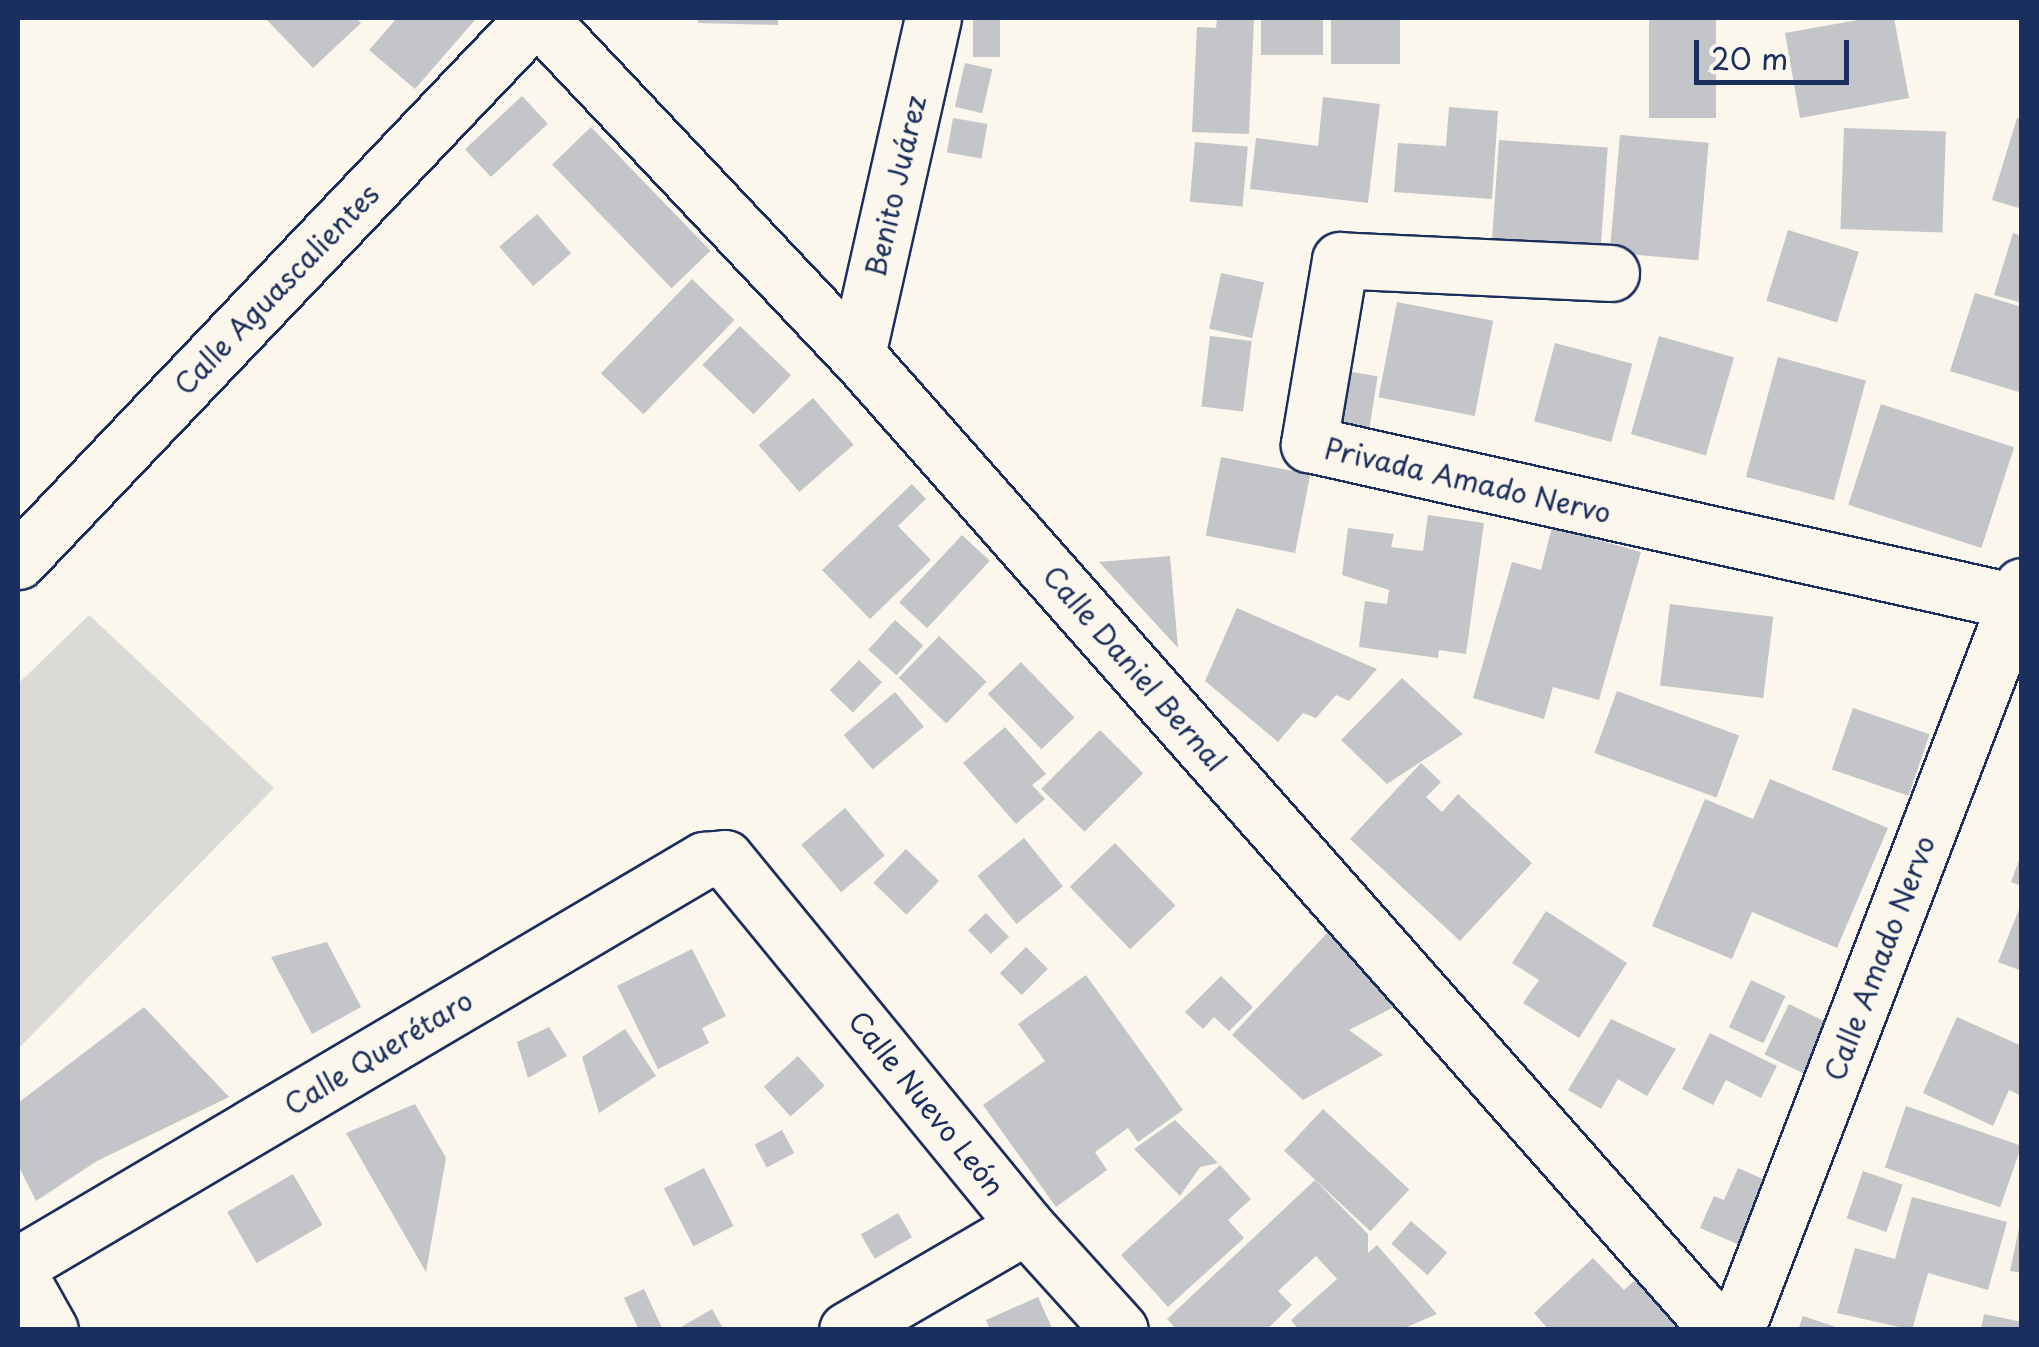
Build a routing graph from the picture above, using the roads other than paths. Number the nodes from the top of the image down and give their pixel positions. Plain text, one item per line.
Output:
1 (537, 18) edge
2 (933, 18) edge
3 (1610, 272) dead end
4 (858, 355) junction
5 (18, 561) edge
6 (2019, 594) edge
7 (740, 870) joint
8 (1026, 1226) junction
9 (18, 1265) edge
10 (18, 1273) edge
11 (50, 1330) edge
12 (847, 1330) edge
13 (1120, 1330) edge
14 (1718, 1330) edge
15 (1736, 1330) edge

1 - 4 street, Calle Daniel Bernal
1 - 5 street, Calle Aguascalientes
2 - 4 street, Benito Juárez
3 - 6 street, Privada Amado Nervo
4 - 14 street, Calle Daniel Bernal
6 - 15 street, Calle Amado Nervo
7 - 8 street, Calle Nuevo León
7 - 9 street, Calle Querétaro
8 - 12 street
8 - 13 street, Calle Nuevo León
10 - 11 street

